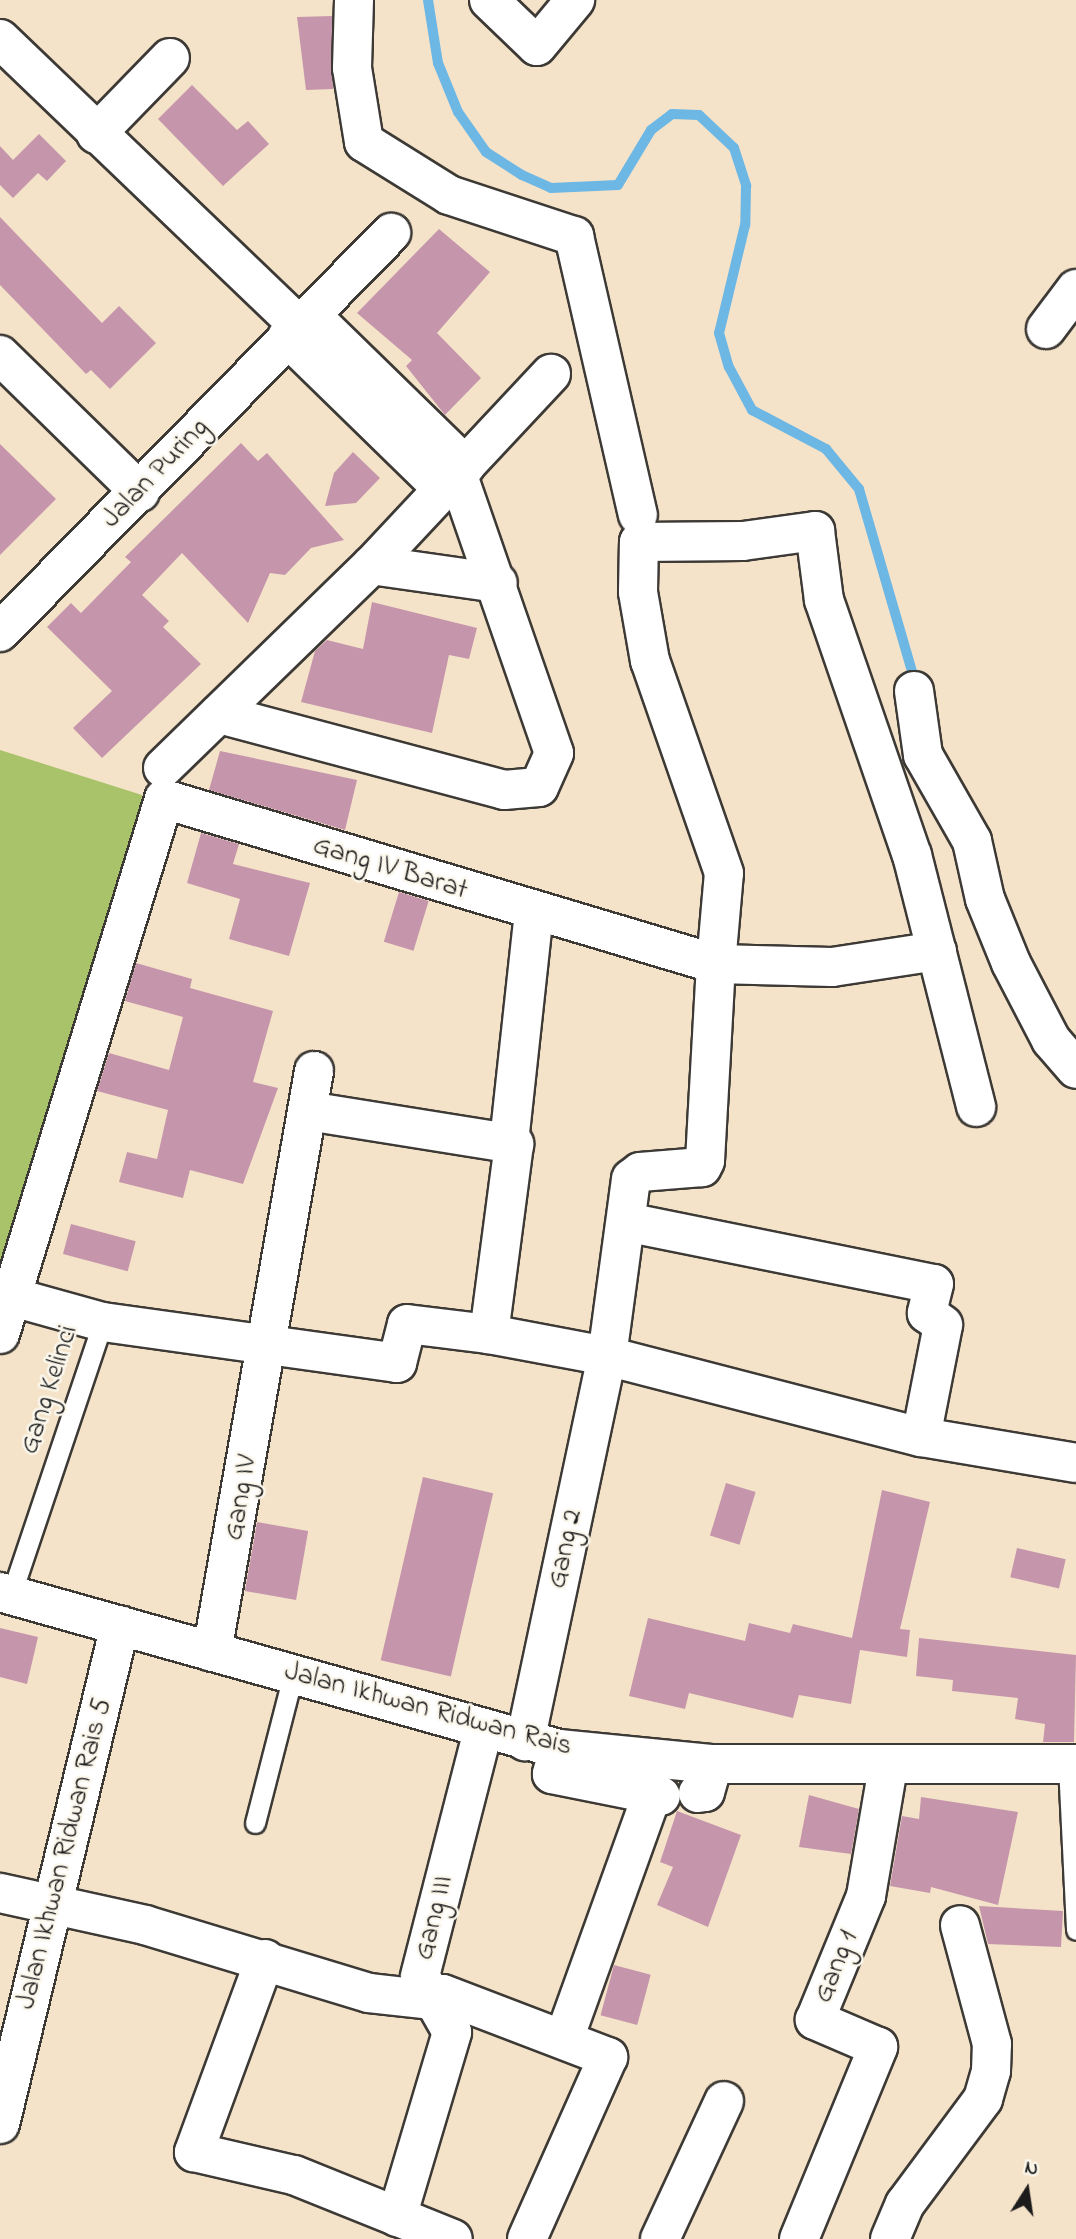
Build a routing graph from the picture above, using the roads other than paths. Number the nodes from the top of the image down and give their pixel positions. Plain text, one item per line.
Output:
1 (354, 0) edge
2 (489, 0) edge
3 (575, 0) edge
4 (0, 39) edge
5 (170, 58) dead end
6 (96, 134) junction
7 (391, 233) dead end
8 (1076, 289) edge
9 (299, 326) junction
10 (1046, 329) dead end
11 (0, 355) edge
12 (551, 374) dead end
13 (456, 477) junction
14 (140, 492) junction
15 (638, 515) dead end
16 (372, 565) junction
17 (498, 583) junction
18 (0, 632) edge
19 (914, 691) dead end
20 (219, 715) junction
21 (163, 768) dead end
22 (534, 913) junction
23 (937, 951) junction
24 (716, 964) junction
25 (1067, 1045) edge
26 (314, 1071) dead end
27 (976, 1107) dead end
28 (308, 1111) junction
29 (509, 1142) junction
30 (626, 1222) junction
31 (9, 1296) junction
32 (103, 1322) junction
33 (0, 1334) edge
34 (489, 1334) junction
35 (268, 1343) junction
36 (607, 1356) junction
37 (921, 1437) junction
38 (1076, 1462) edge
39 (6, 1593) edge
40 (120, 1625) junction
41 (212, 1652) junction
42 (293, 1675) junction
43 (483, 1730) junction
44 (542, 1745) junction
45 (1072, 1765) edge
46 (888, 1767) junction
47 (255, 1823) dead end
48 (0, 1894) edge
49 (52, 1906) junction
50 (960, 1925) dead end
51 (1076, 1930) edge
52 (265, 1959) junction
53 (431, 2000) junction
54 (564, 2039) junction
55 (724, 2101) dead end
56 (0, 2124) edge
57 (397, 2217) junction
58 (453, 2239) edge
59 (527, 2239) edge
60 (660, 2239) edge
61 (799, 2239) edge
62 (890, 2239) edge

1 - 15 street
2 - 3 street
4 - 6 street
5 - 6 street
6 - 9 street
7 - 9 street, Jalan Puring
8 - 10 street
9 - 13 street
9 - 14 street, Jalan Puring
11 - 14 street
12 - 13 street
13 - 16 street
13 - 17 street
14 - 18 street, Jalan Puring
16 - 17 street
16 - 20 street
17 - 20 street
19 - 25 street
20 - 21 street
22 - 24 street, Gang IV Barat
22 - 29 street
22 - 31 street, Gang IV Barat
23 - 24 street, Gang IV Barat
23 - 24 street
23 - 27 street
24 - 30 street
26 - 28 street, Gang IV
28 - 29 street
28 - 35 street, Gang IV
29 - 34 street
30 - 36 street
30 - 37 street
31 - 32 street
31 - 33 street, Gang IV Barat
32 - 35 street
32 - 39 lane, Gang Kelinci
34 - 35 street
34 - 36 street
35 - 41 street, Gang IV
36 - 37 street
36 - 44 street, Gang 2
37 - 38 street
39 - 40 street, Jalan Ikhwan Ridwan Rais
40 - 41 street, Jalan Ikhwan Ridwan Rais
40 - 49 street, Jalan Ikhwan Ridwan Rais 5
41 - 42 street, Jalan Ikhwan Ridwan Rais
42 - 43 street, Jalan Ikhwan Ridwan Rais
42 - 47 lane
43 - 44 street, Jalan Ikhwan Ridwan Rais
43 - 53 street, Gang III
44 - 46 street, Jalan Ikhwan Ridwan Rais
44 - 54 street, Gang 2
45 - 46 street, Jalan Ikhwan Ridwan Rais
45 - 51 lane
46 - 61 street, Gang 1
48 - 49 street
49 - 52 street
49 - 56 street, Jalan Ikhwan Ridwan Rais 5
50 - 62 street
52 - 53 street
52 - 57 street
53 - 54 street
53 - 57 street, Gang III
54 - 59 street
55 - 60 street
57 - 58 street

